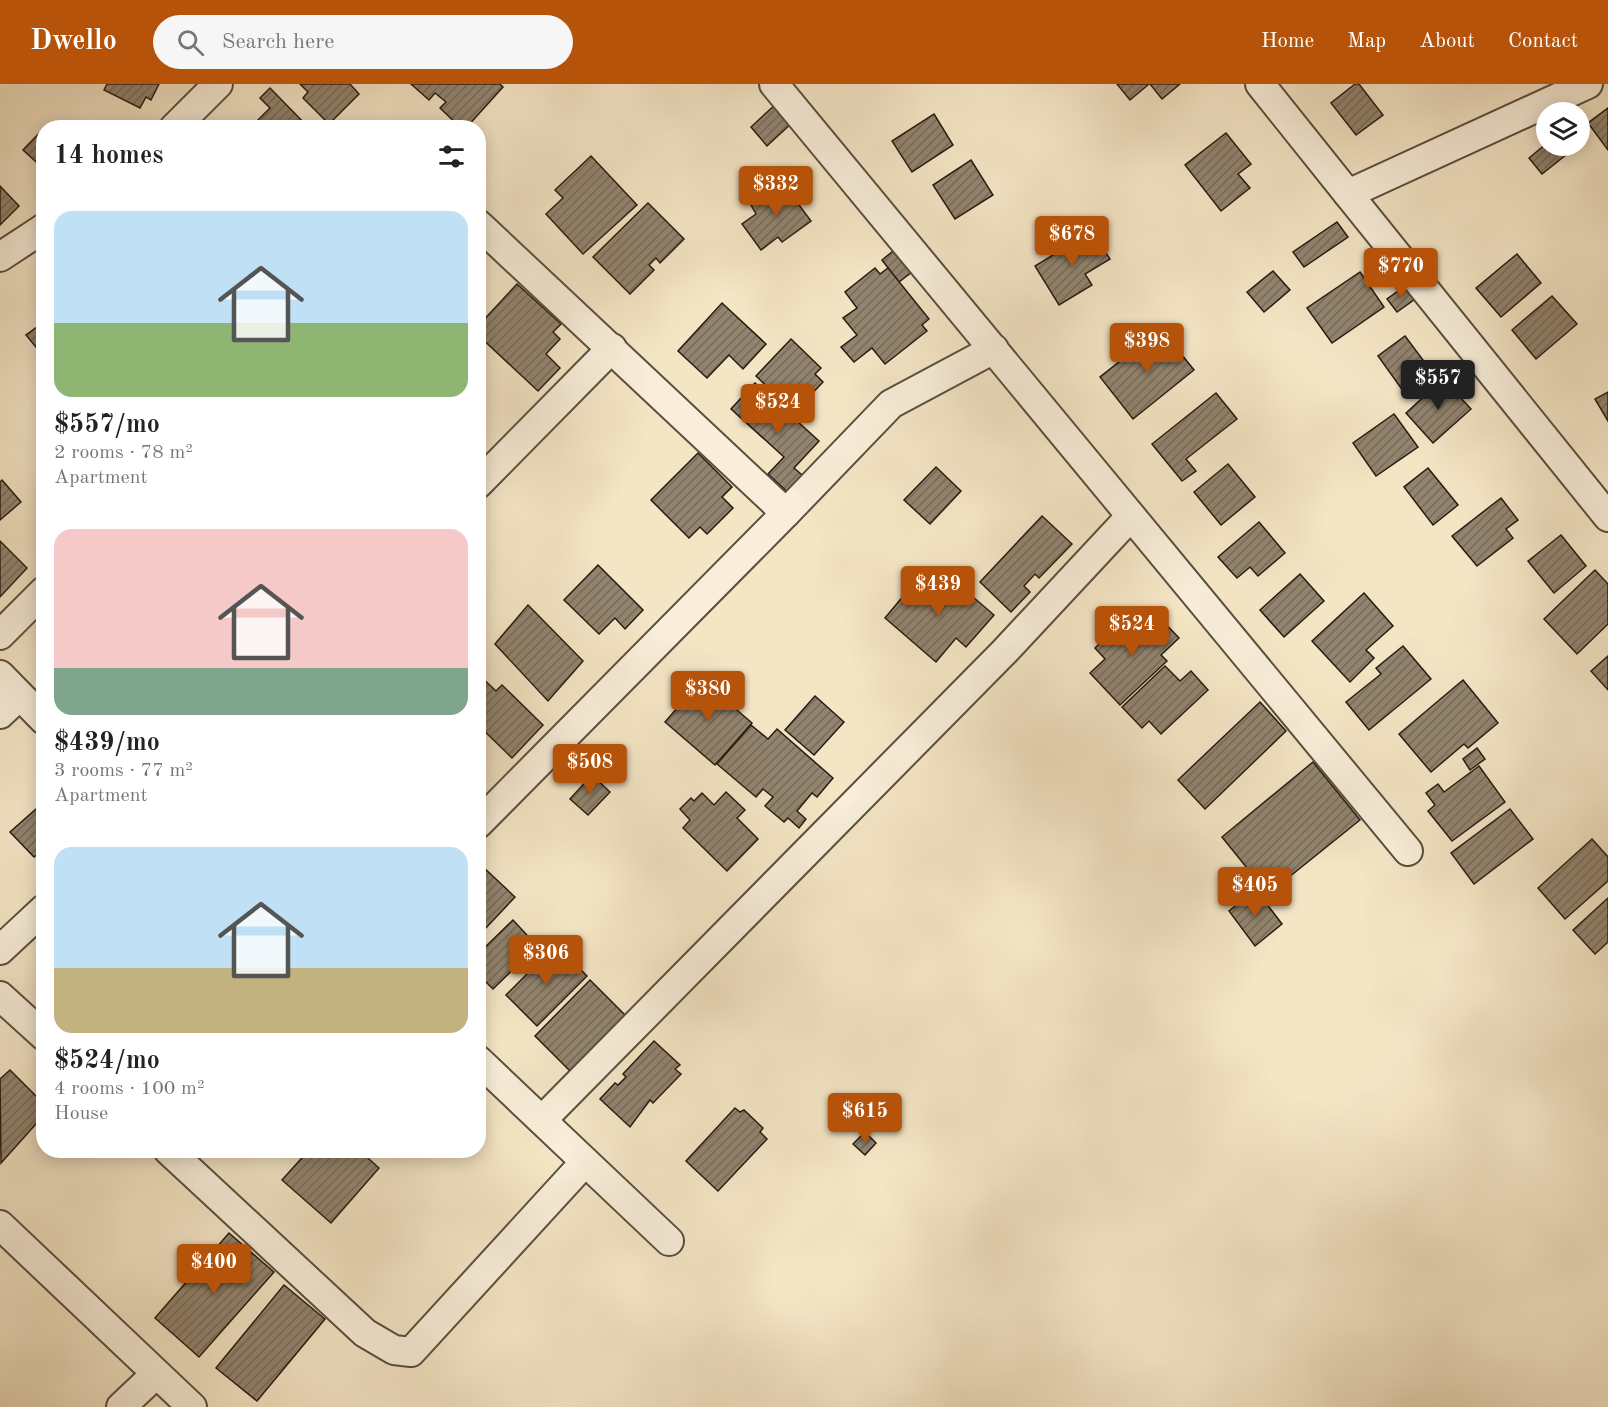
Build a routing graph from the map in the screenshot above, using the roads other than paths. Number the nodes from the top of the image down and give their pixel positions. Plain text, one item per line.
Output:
1 (218, 84) edge
2 (774, 84) edge
3 (1260, 84) edge
4 (1588, 84) edge
5 (182, 120) edge
6 (1348, 195) junction
7 (486, 231) edge
8 (36, 233) edge
9 (0, 257) edge
10 (612, 348) junction
11 (993, 349) junction
12 (486, 476) edge
13 (786, 513) junction
14 (1131, 516) junction
15 (1608, 517) edge
16 (36, 599) edge
17 (0, 635) edge
18 (0, 675) edge
19 (9, 705) edge
20 (36, 717) edge
21 (486, 816) edge
22 (1408, 851) dead end
23 (36, 916) edge
24 (0, 950) edge
25 (0, 996) edge
26 (36, 1029) edge
27 (486, 1068) edge
28 (542, 1120) junction
29 (177, 1158) edge
30 (585, 1162) junction
31 (0, 1225) edge
32 (669, 1241) dead end
33 (156, 1374) junction
34 (121, 1407) edge
35 (192, 1407) edge

1 - 5 street
2 - 11 street
3 - 6 street
4 - 6 street
6 - 15 street
7 - 10 street
8 - 9 street
10 - 12 street
10 - 13 street
11 - 13 street
11 - 14 street
13 - 21 street
14 - 22 street
14 - 28 street
16 - 17 street
18 - 19 street
19 - 20 street
23 - 24 street
25 - 26 street
27 - 28 street
28 - 30 street
29 - 30 street
30 - 32 street
31 - 33 street
33 - 34 street
33 - 35 street

